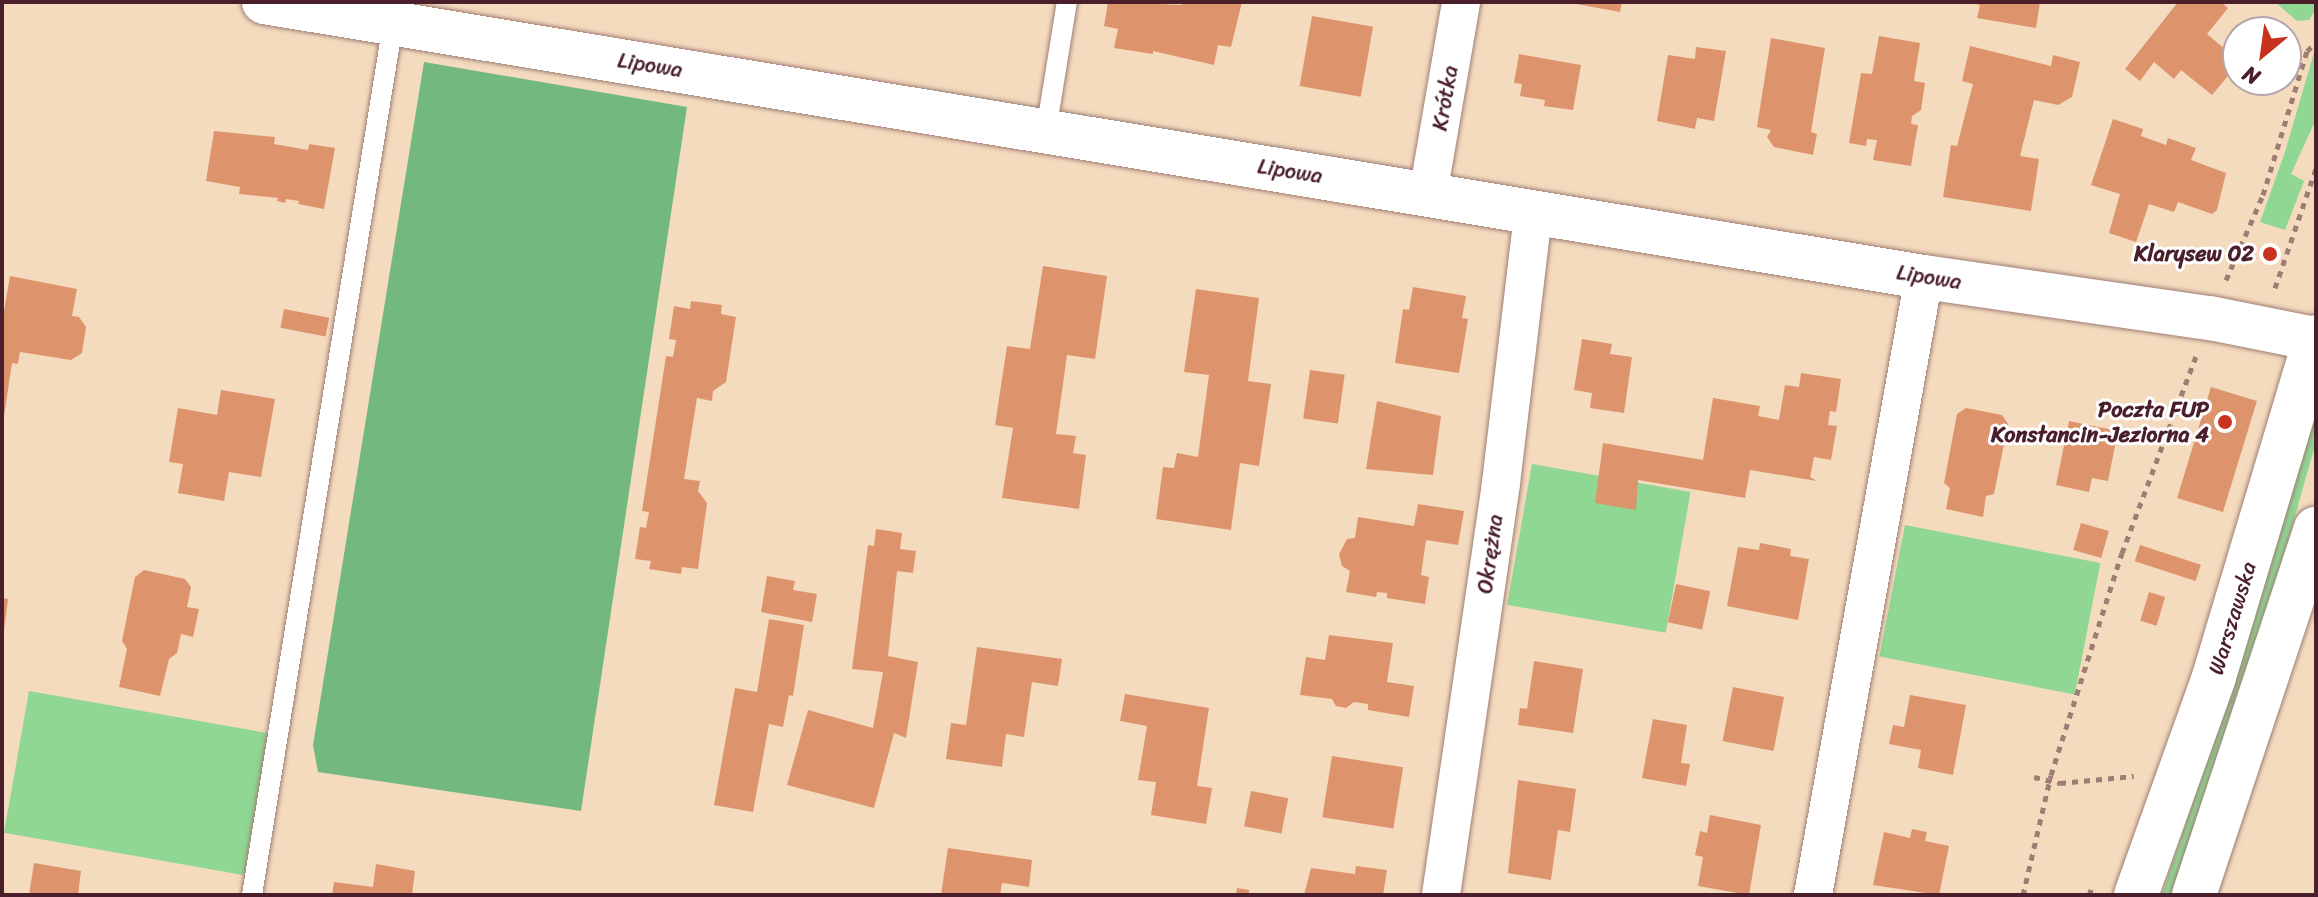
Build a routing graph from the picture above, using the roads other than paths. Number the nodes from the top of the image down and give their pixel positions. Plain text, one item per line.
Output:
1 (264, 2) edge
2 (1067, 2) edge
3 (1461, 2) edge
4 (393, 23) junction
5 (1046, 131) junction
6 (1428, 194) junction
7 (1533, 213) junction
8 (1924, 277) junction
9 (2316, 338) edge
10 (2316, 529) edge
11 (252, 895) edge
12 (1441, 895) edge
13 (1813, 895) edge
14 (2136, 895) edge
15 (2194, 895) edge

1 - 4 street, Lipowa
2 - 5 lane
3 - 6 street, Krótka
4 - 5 street, Lipowa
4 - 11 lane
5 - 6 street, Lipowa
6 - 7 street, Lipowa
7 - 8 street, Lipowa
7 - 12 street, Okrężna
8 - 9 street, Lipowa
8 - 13 street
9 - 14 street, Warszawska
10 - 15 street

